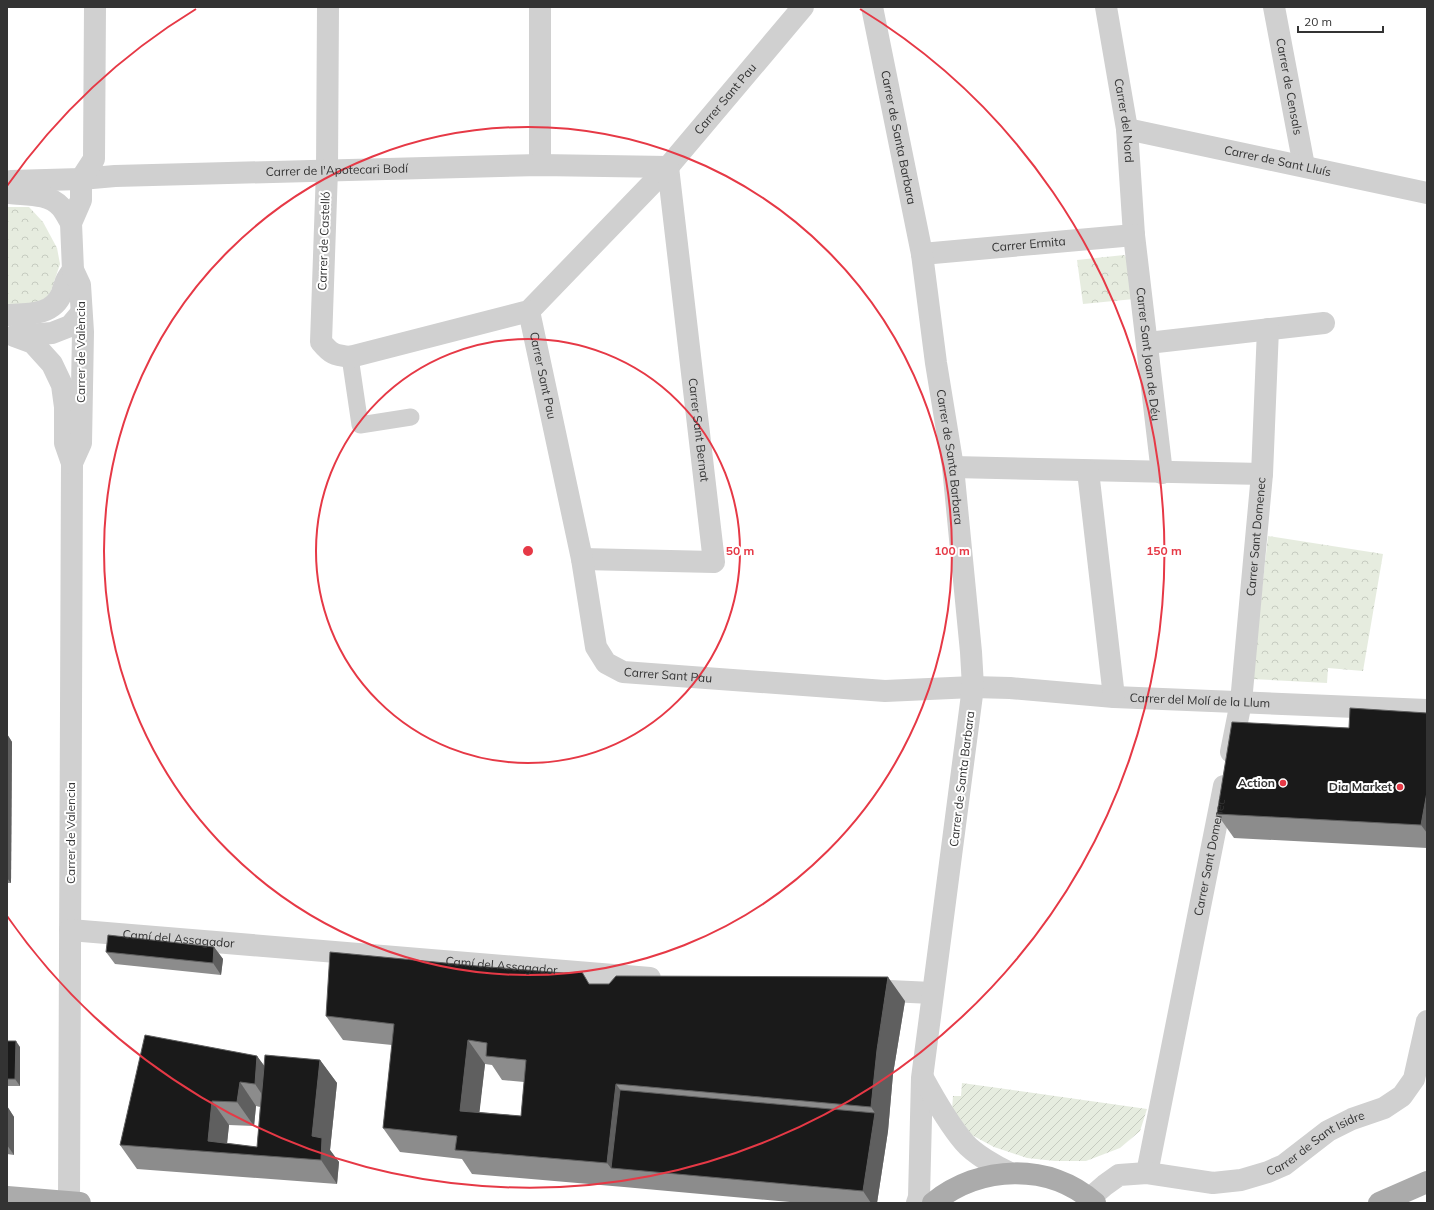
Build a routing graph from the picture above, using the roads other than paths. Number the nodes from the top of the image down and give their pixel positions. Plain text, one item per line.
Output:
1 (95, 7) edge
2 (328, 7) edge
3 (540, 7) edge
4 (804, 7) edge
5 (872, 7) edge
6 (1106, 7) edge
7 (1274, 7) edge
8 (1128, 129) junction
9 (540, 165) junction
10 (1304, 166) junction
11 (668, 167) junction
12 (326, 170) junction
13 (81, 179) junction
14 (7, 184) edge
15 (7, 191) edge
16 (1427, 192) edge
17 (71, 223) junction
18 (1134, 235) junction
19 (922, 254) junction
20 (73, 270) junction
21 (529, 311) junction
22 (81, 313) junction
23 (7, 315) edge
24 (1324, 323) dead end
25 (1268, 329) junction
26 (18, 338) edge
27 (1148, 343) junction
28 (340, 354) junction
29 (411, 418) dead end
30 (72, 463) junction
31 (953, 467) junction
32 (1088, 471) junction
33 (1162, 473) junction
34 (1262, 474) junction
35 (582, 559) junction
36 (973, 687) junction
37 (1114, 697) junction
38 (1240, 702) junction
39 (1427, 710) edge
40 (70, 930) junction
41 (671, 979) edge
42 (845, 988) edge
43 (932, 993) junction
44 (1427, 1021) edge
45 (922, 1078) junction
46 (1010, 1173) junction
47 (1147, 1173) junction
48 (1427, 1182) edge
49 (1427, 1191) edge
50 (7, 1197) edge
51 (1092, 1201) edge
52 (75, 1203) edge
53 (917, 1203) edge
54 (933, 1203) edge
55 (1379, 1203) edge
56 (1404, 1203) edge

1 - 13 street
2 - 12 street, Carrer de Castelló
3 - 9 street
4 - 11 street, Carrer Sant Pau
5 - 19 street, Carrer de Santa Barbara
6 - 8 street, Carrer del Nord
7 - 10 street, Carrer de Censals
8 - 10 street, Carrer de Sant Lluís
8 - 18 street, Carrer del Nord
9 - 11 street, Carrer de l'Apotecari Bodí
9 - 12 street, Carrer de l'Apotecari Bodí
10 - 16 street, Carrer de Sant Lluís
11 - 21 street, Carrer Sant Pau
11 - 35 street, Carrer Sant Bernat
12 - 13 street, Carrer de l'Apotecari Bodí
12 - 28 street, Carrer de Castelló
13 - 14 street, Carrer de l'Apotecari Bodí
13 - 17 street, Carrer de València
15 - 17 street
17 - 20 street, Carrer de València
18 - 19 street, Carrer Ermita
18 - 27 street, Carrer Sant Joan de Déu
19 - 31 street, Carrer de Santa Barbara
20 - 22 street, Carrer de València
20 - 23 street
21 - 28 street
21 - 35 street, Carrer Sant Pau
22 - 26 street
22 - 30 street, Carrer de València
24 - 25 street
25 - 27 street
25 - 34 street, Carrer Sant Domenec
26 - 30 street
27 - 33 street, Carrer Sant Joan de Déu
28 - 29 street
30 - 40 street, Carrer de Valencia
31 - 32 street
31 - 36 street, Carrer de Santa Barbara
32 - 33 street
32 - 37 street
33 - 34 street
34 - 38 street, Carrer Sant Domenec
35 - 36 street, Carrer Sant Pau
36 - 37 street, Carrer del Molí de la Llum
36 - 43 street, Carrer de Santa Barbara
37 - 38 street, Carrer del Molí de la Llum
38 - 39 street, Carrer del Molí de la Llum
38 - 47 street, Carrer Sant Domenec
40 - 41 street, Camí del Assagador
40 - 52 street, Carrer de Valencia
42 - 43 street
43 - 45 street, Carrer de Santa Barbara
44 - 47 street, Carrer de Sant Isidre
45 - 46 street
45 - 53 street, Carrer de Santa Barbara
46 - 51 main road
46 - 54 main road
47 - 51 street
48 - 55 main road
49 - 56 main road
50 - 52 main road

